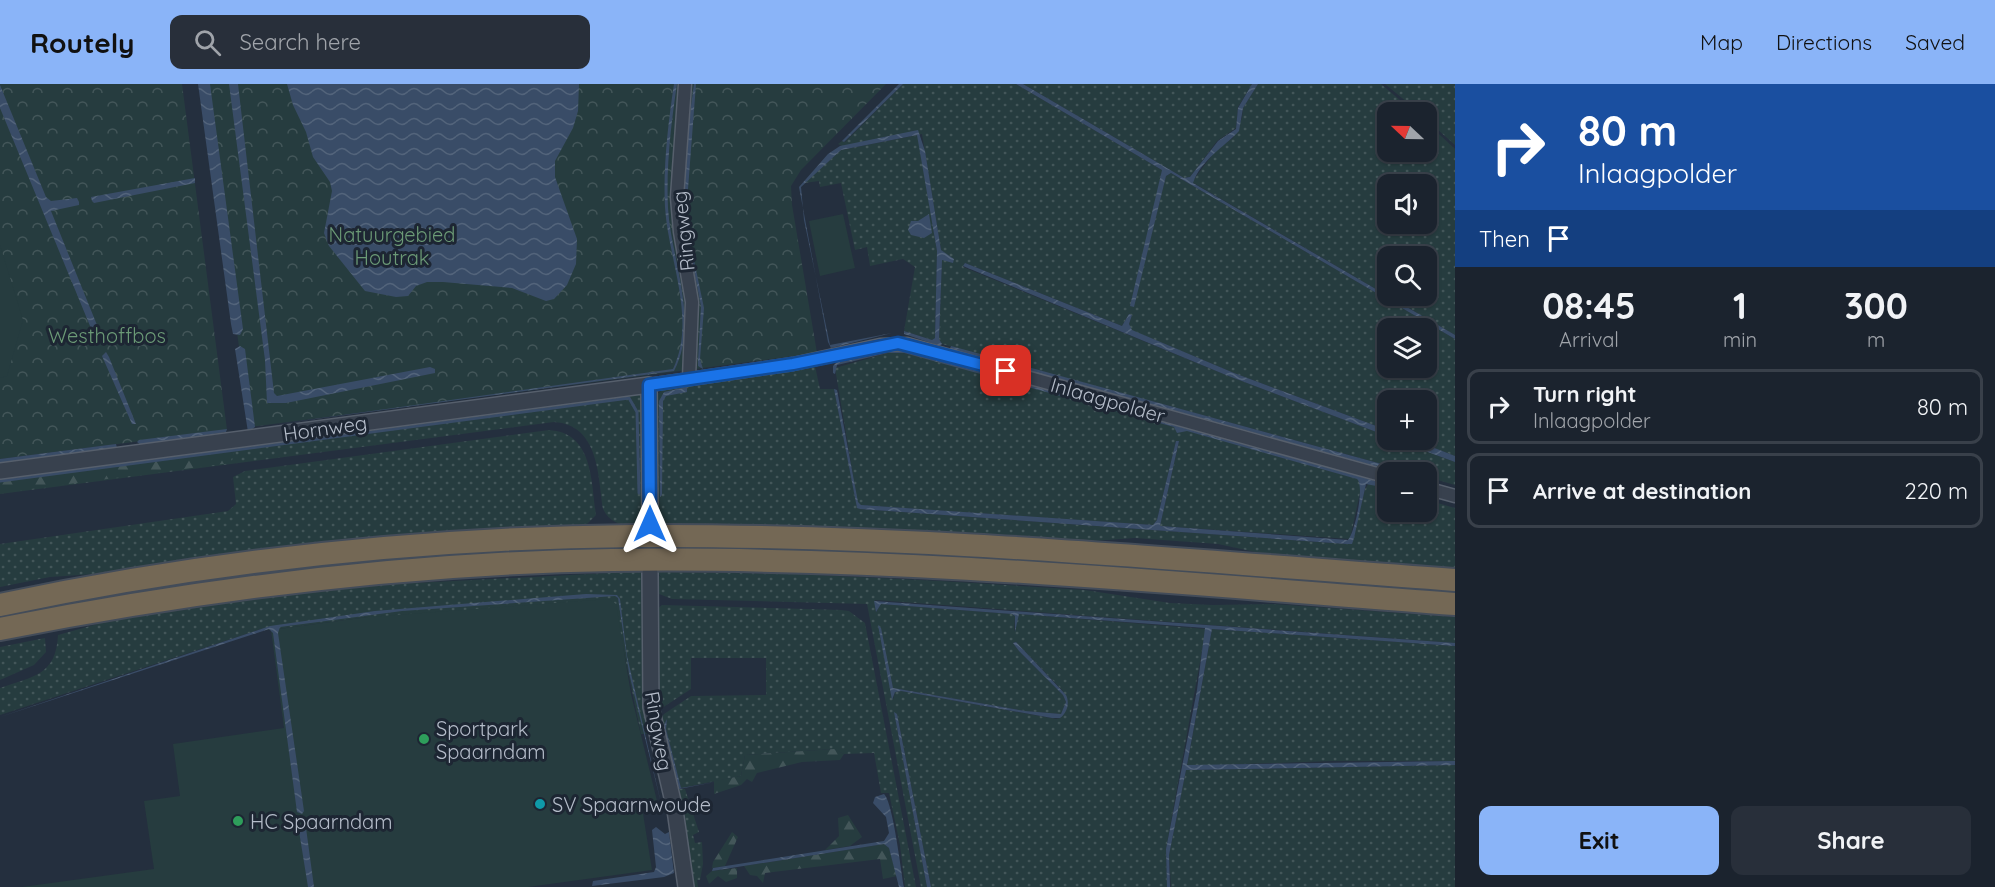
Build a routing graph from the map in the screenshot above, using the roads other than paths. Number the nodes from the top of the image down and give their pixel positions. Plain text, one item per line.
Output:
1 (686, 84) edge
2 (689, 378) junction
3 (649, 385) junction
4 (0, 471) edge
5 (1377, 474) edge
6 (1437, 491) edge
7 (1455, 496) edge
8 (650, 524) dead end
9 (650, 573) dead end
10 (1455, 580) edge
11 (1455, 604) edge
12 (0, 605) edge
13 (0, 630) edge
14 (686, 887) edge

1 - 2 street, Ringweg
2 - 3 street, Inlaagpolder
2 - 5 street, Inlaagpolder
3 - 4 street, Hornweg
3 - 8 street
6 - 7 street
9 - 14 street, Ringweg
10 - 12 highway
11 - 13 highway

